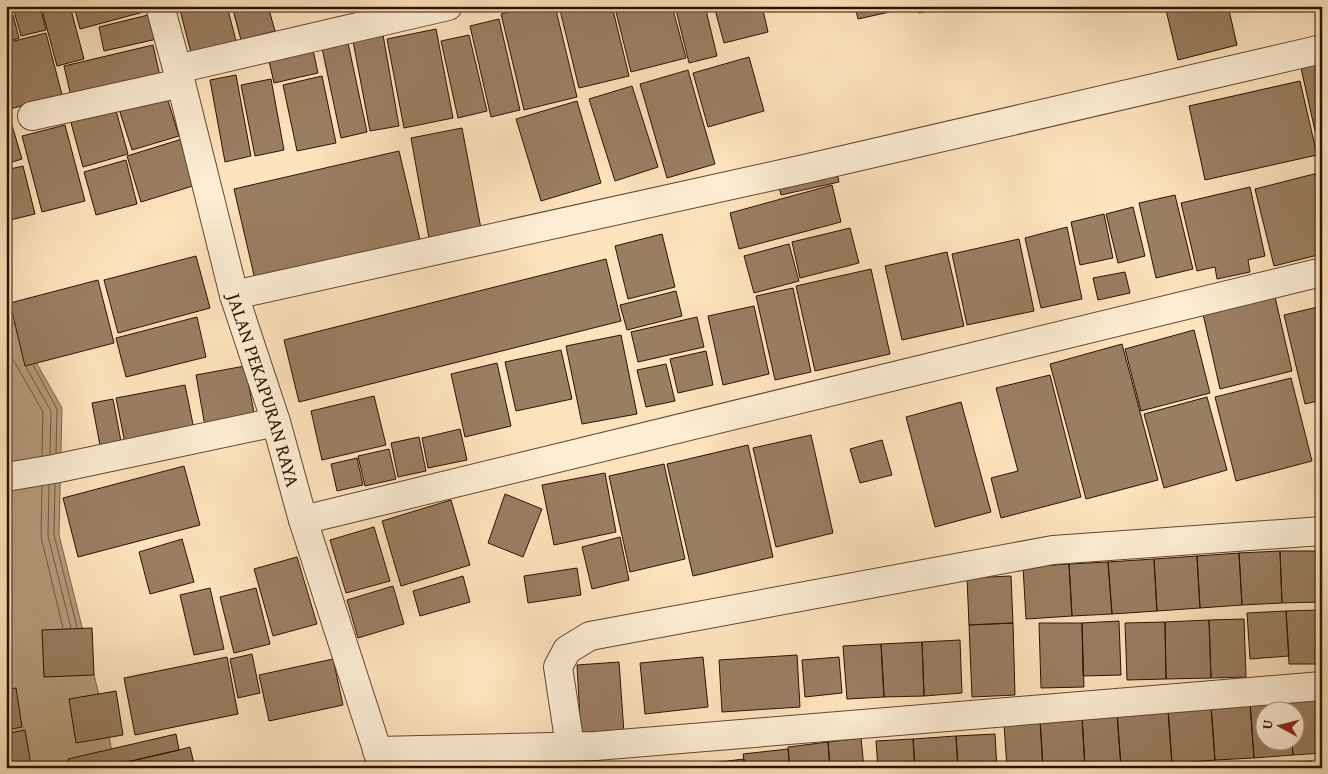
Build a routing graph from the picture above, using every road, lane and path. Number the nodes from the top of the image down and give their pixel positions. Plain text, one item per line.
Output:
1 (160, 6) edge
2 (448, 6) edge
3 (1322, 49) edge
4 (179, 76) junction
5 (32, 116) dead end
6 (1322, 272) edge
7 (234, 296) junction
8 (276, 422) junction
9 (6, 477) edge
10 (303, 520) junction
11 (1322, 531) edge
12 (1322, 686) edge
13 (570, 746) junction
14 (380, 759) edge

1 - 4 street, JALAN PEKAPURAN RAYA
2 - 4 street
3 - 7 street
4 - 5 street
4 - 7 street, JALAN PEKAPURAN RAYA
6 - 10 street
7 - 8 street, JALAN PEKAPURAN RAYA
8 - 9 street
8 - 10 street, JALAN PEKAPURAN RAYA
10 - 14 street, JALAN PEKAPURAN RAYA
11 - 13 street
12 - 13 street
13 - 14 street

